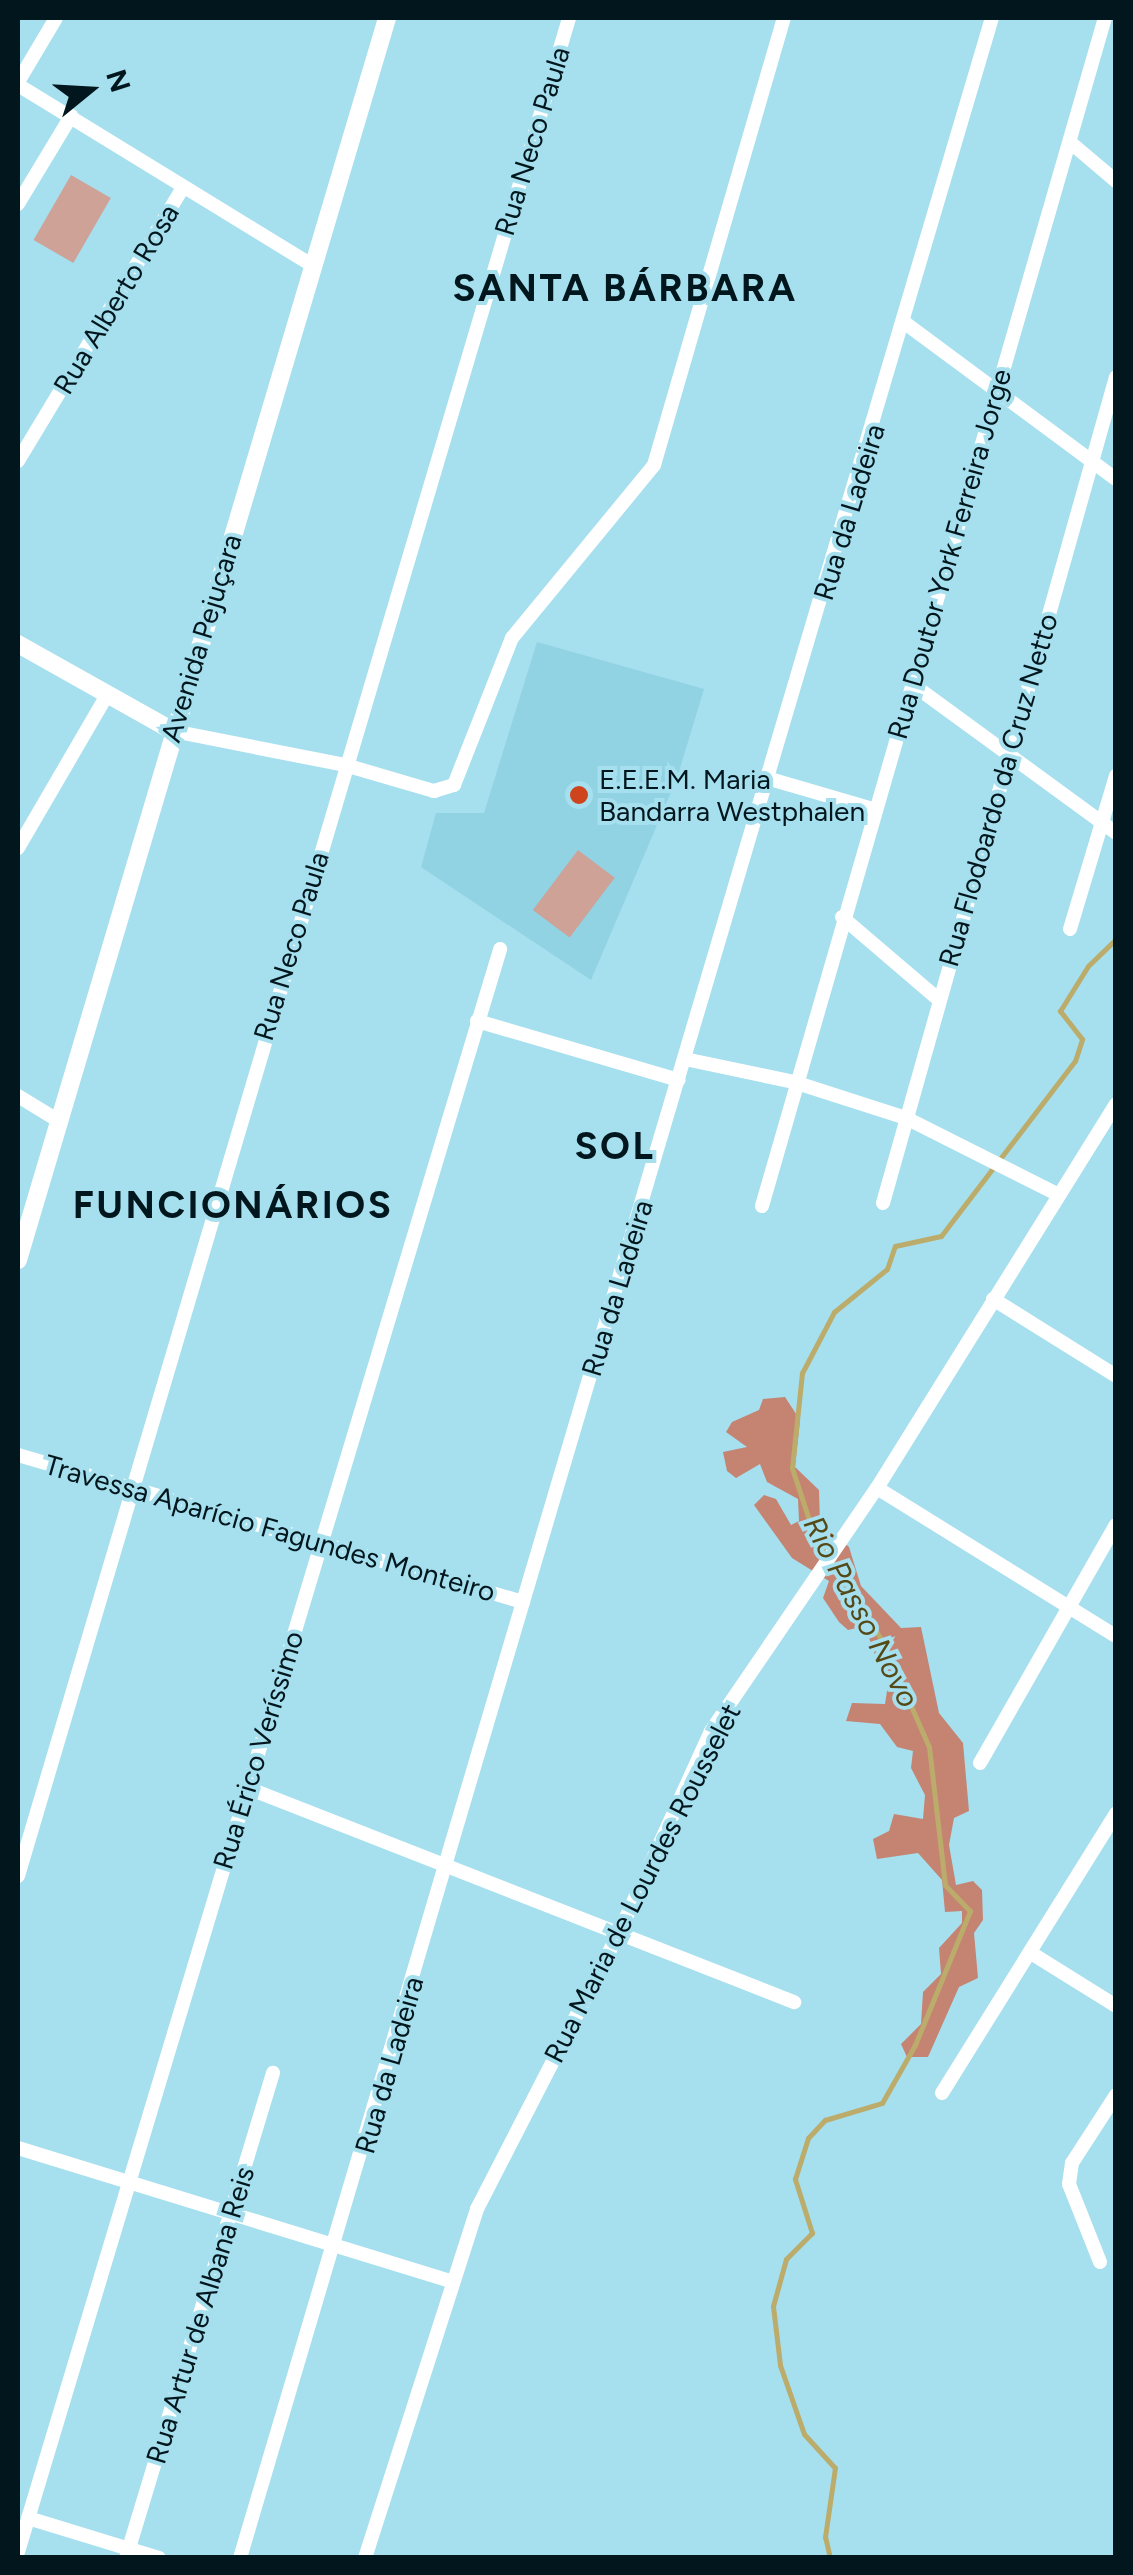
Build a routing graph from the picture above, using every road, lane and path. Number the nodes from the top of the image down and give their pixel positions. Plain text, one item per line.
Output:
1 (56, 18) edge
2 (387, 18) edge
3 (569, 18) edge
4 (784, 18) edge
5 (992, 18) edge
6 (1105, 18) edge
7 (18, 83) edge
8 (70, 116) junction
9 (1070, 143) junction
10 (1116, 182) edge
11 (182, 187) junction
12 (18, 204) edge
13 (315, 266) junction
14 (905, 323) junction
15 (1116, 377) edge
16 (999, 386) junction
17 (18, 425) edge
18 (34, 436) junction
19 (1091, 460) junction
20 (18, 461) edge
21 (1116, 479) edge
22 (18, 644) edge
23 (912, 684) junction
24 (106, 698) junction
25 (173, 731) junction
26 (1009, 753) junction
27 (344, 765) junction
28 (1116, 776) edge
29 (770, 779) junction
30 (874, 808) junction
31 (1102, 824) junction
32 (1116, 834) edge
33 (18, 848) edge
34 (842, 917) junction
35 (1070, 929) dead end
36 (500, 948) dead end
37 (938, 999) junction
38 (477, 1021) junction
39 (685, 1059) junction
40 (679, 1080) junction
41 (794, 1082) junction
42 (18, 1096) edge
43 (1116, 1104) edge
44 (906, 1118) junction
45 (59, 1120) junction
46 (1057, 1194) junction
47 (883, 1203) dead end
48 (762, 1206) dead end
49 (18, 1260) edge
50 (993, 1299) junction
51 (1116, 1376) edge
52 (18, 1455) edge
53 (131, 1488) junction
54 (877, 1488) junction
55 (1116, 1525) edge
56 (321, 1546) junction
57 (522, 1602) junction
58 (1070, 1608) junction
59 (1116, 1636) edge
60 (980, 1763) dead end
61 (245, 1786) junction
62 (1116, 1814) edge
63 (447, 1866) junction
64 (18, 1876) edge
65 (619, 1934) junction
66 (1031, 1953) junction
67 (794, 2002) dead end
68 (1116, 2006) edge
69 (273, 2073) dead end
70 (942, 2093) dead end
71 (1116, 2095) edge
72 (18, 2148) edge
73 (132, 2183) junction
74 (232, 2218) junction
75 (334, 2250) junction
76 (1100, 2262) dead end
77 (449, 2281) junction
78 (28, 2518) junction
79 (18, 2552) edge
80 (128, 2552) edge
81 (159, 2558) edge
82 (240, 2558) edge
83 (365, 2558) edge

1 - 7 street
2 - 13 street, Avenida Pejuçara
3 - 27 street, Rua Neco Paula
4 - 27 street
5 - 14 street, Rua da Ladeira
6 - 9 street, Rua Doutor York Ferreira Jorge
7 - 8 street
8 - 11 street
8 - 12 street
9 - 10 street
9 - 16 street, Rua Doutor York Ferreira Jorge
11 - 13 street
11 - 18 street, Rua Alberto Rosa
13 - 25 street, Avenida Pejuçara
14 - 16 street
14 - 29 street, Rua da Ladeira
15 - 19 street, Rua Flodoardo da Cruz Netto
16 - 19 street
16 - 23 street, Rua Doutor York Ferreira Jorge
17 - 18 street
18 - 20 street, Rua Alberto Rosa
19 - 21 street
19 - 26 street, Rua Flodoardo da Cruz Netto
22 - 24 street
23 - 26 street
23 - 30 street, Rua Doutor York Ferreira Jorge
24 - 25 street
24 - 33 street
25 - 27 street
25 - 45 street, Avenida Pejuçara
26 - 31 street
26 - 37 street, Rua Flodoardo da Cruz Netto
27 - 53 street, Rua Neco Paula
28 - 31 street
29 - 30 street
29 - 39 street, Rua da Ladeira
30 - 34 street, Rua Doutor York Ferreira Jorge
31 - 32 street
31 - 35 street
34 - 37 street
34 - 41 street, Rua Doutor York Ferreira Jorge
36 - 38 street, Rua Érico Veríssimo
37 - 44 street, Rua Flodoardo da Cruz Netto
38 - 40 street
38 - 56 street, Rua Érico Veríssimo
39 - 40 street, Rua da Ladeira
39 - 41 street
40 - 57 street, Rua da Ladeira
41 - 44 street
41 - 48 street, Rua Doutor York Ferreira Jorge
42 - 45 street
43 - 46 street, Rua Maria de Lourdes Rousselet
44 - 46 street
44 - 47 street, Rua Flodoardo da Cruz Netto
45 - 49 street, Avenida Pejuçara
46 - 50 street, Rua Maria de Lourdes Rousselet
50 - 51 street
50 - 54 street, Rua Maria de Lourdes Rousselet
52 - 53 street, Travessa Aparício Fagundes Monteiro
53 - 56 street, Travessa Aparício Fagundes Monteiro
53 - 64 street, Rua Neco Paula
54 - 58 street
54 - 65 street, Rua Maria de Lourdes Rousselet
55 - 58 street
56 - 57 street, Travessa Aparício Fagundes Monteiro
56 - 61 street, Rua Érico Veríssimo
57 - 63 street, Rua da Ladeira
58 - 59 street
58 - 60 street
61 - 63 street
61 - 73 street, Rua Érico Veríssimo
62 - 66 street
63 - 65 street
63 - 75 street, Rua da Ladeira
65 - 67 street
65 - 77 street, Rua Maria de Lourdes Rousselet
66 - 68 street
66 - 70 street
69 - 74 street, Rua Artur de Albana Reis
71 - 76 street
72 - 73 street
73 - 74 street
73 - 78 street, Rua Érico Veríssimo
74 - 75 street
74 - 80 street, Rua Artur de Albana Reis
75 - 77 street
75 - 82 street, Rua da Ladeira
77 - 83 street, Rua Maria de Lourdes Rousselet
78 - 79 street, Rua Érico Veríssimo
78 - 80 street
80 - 81 street

